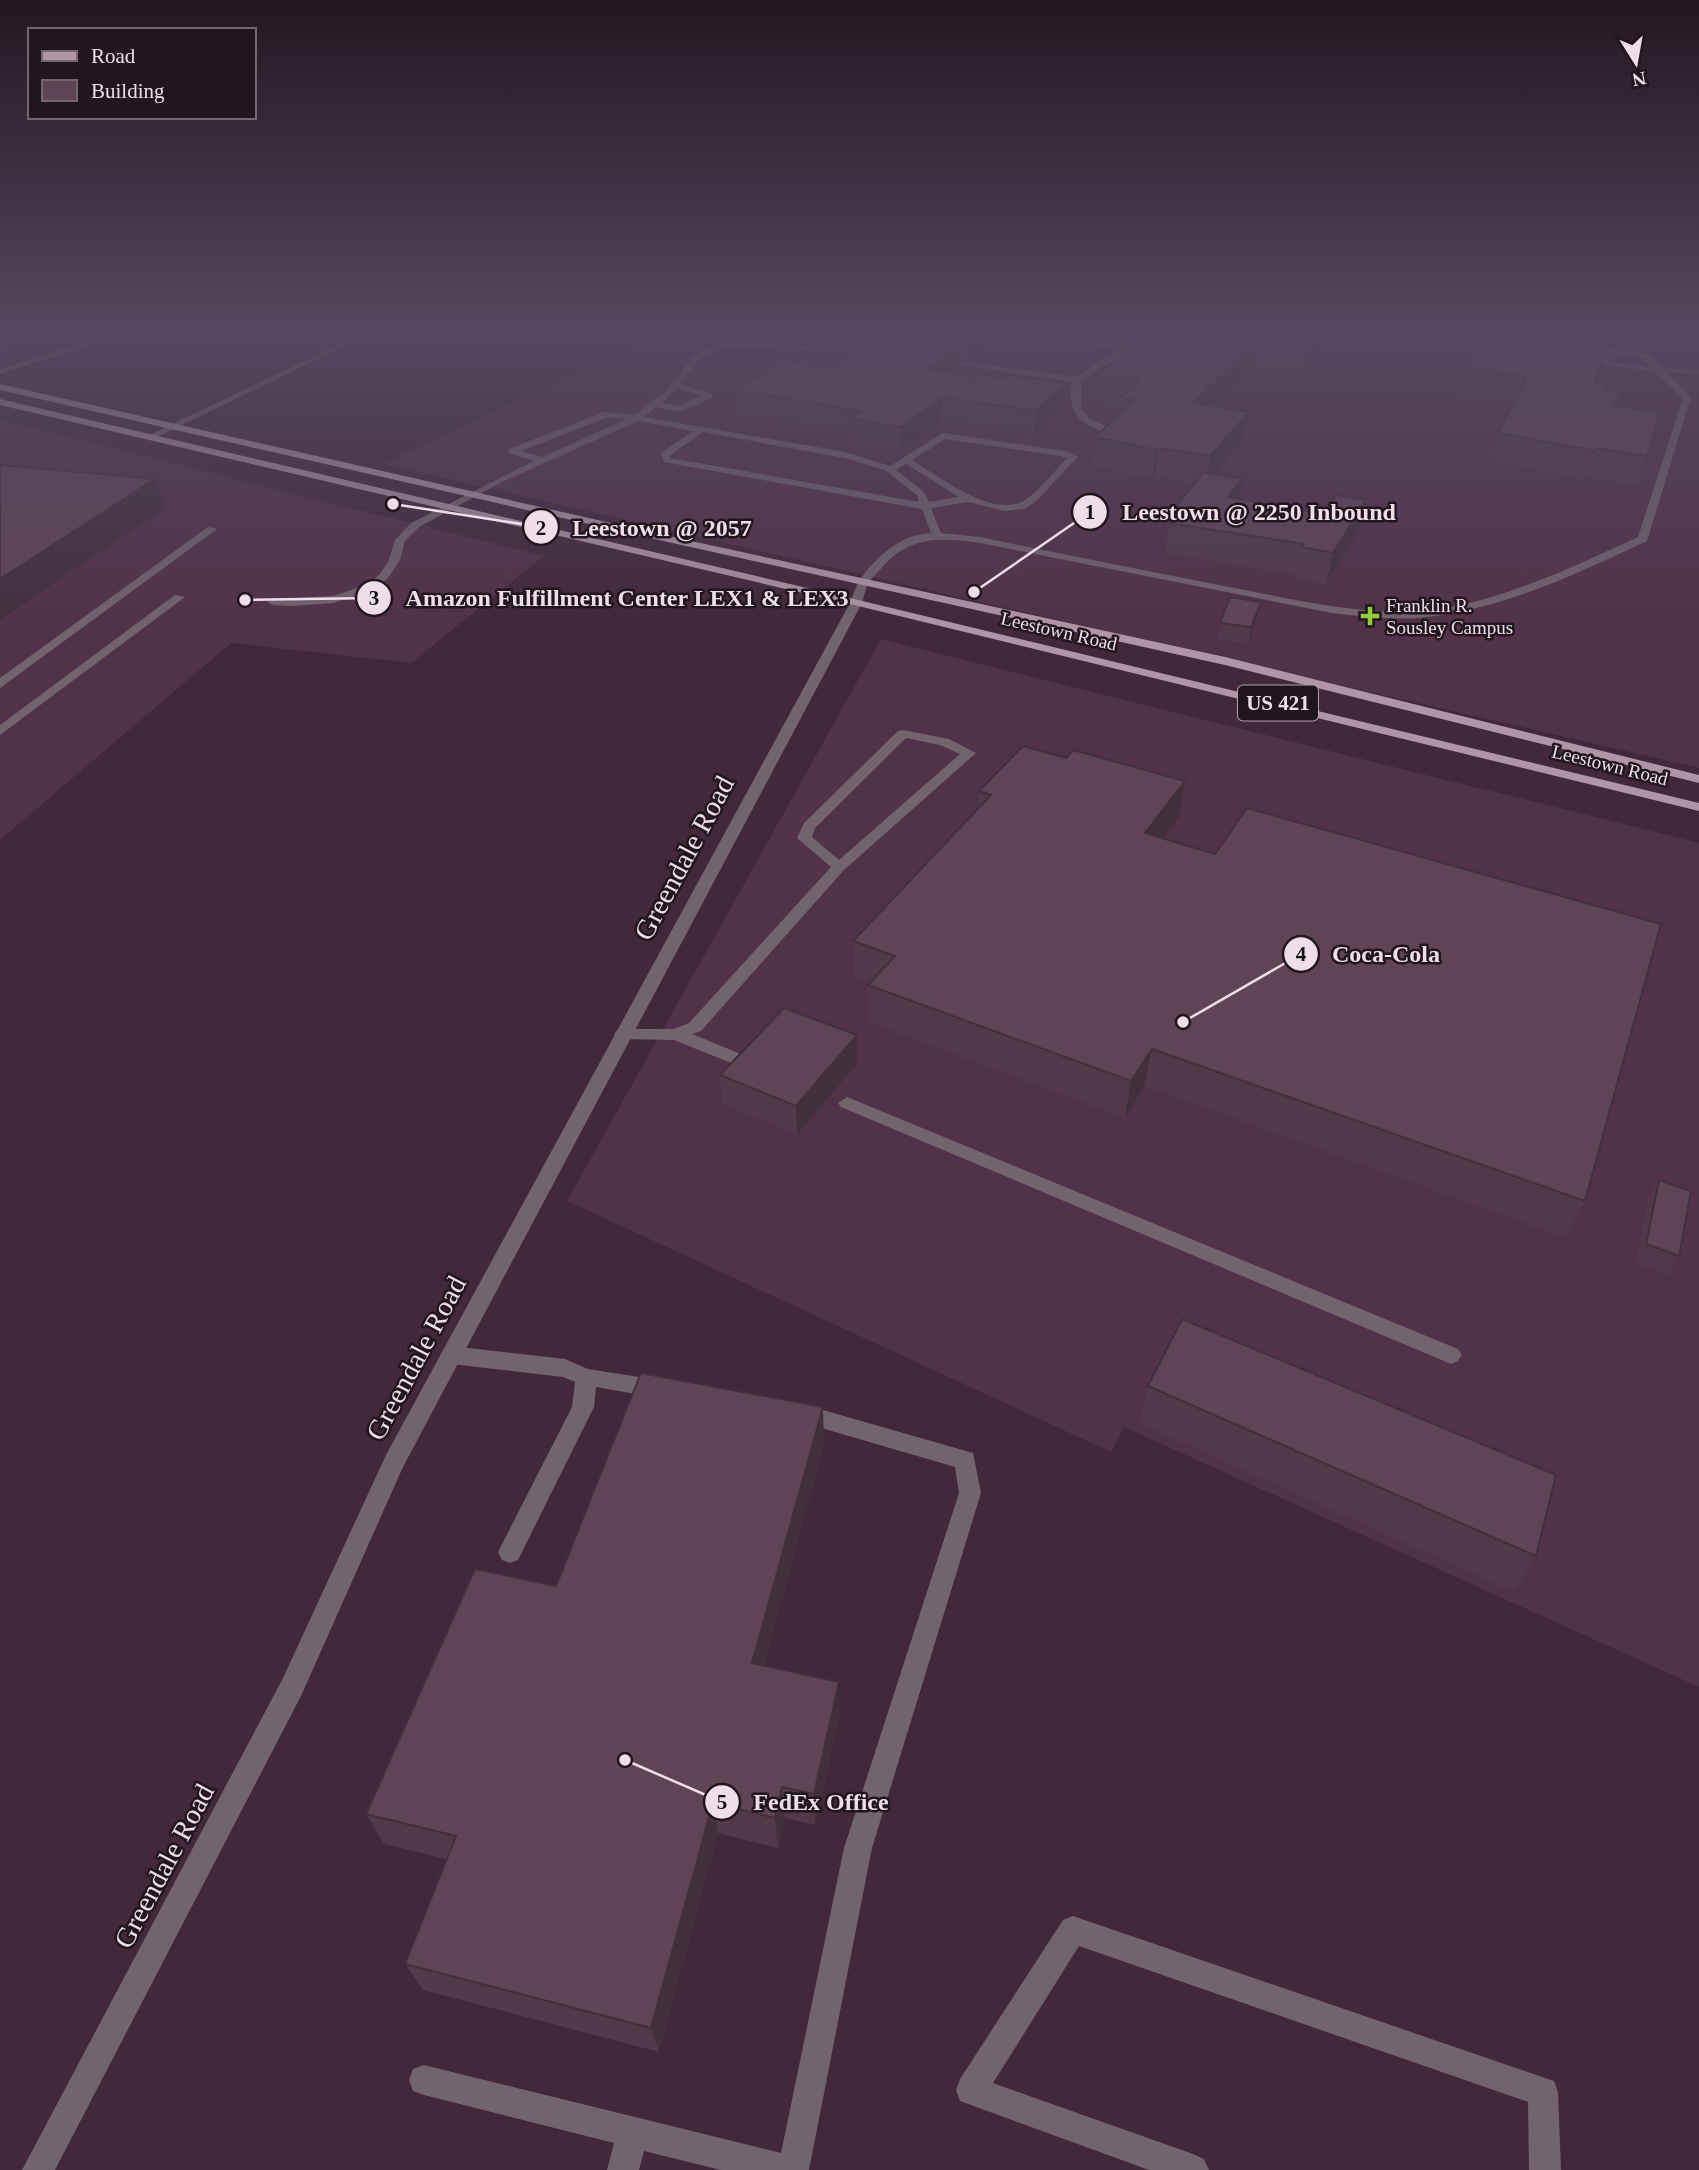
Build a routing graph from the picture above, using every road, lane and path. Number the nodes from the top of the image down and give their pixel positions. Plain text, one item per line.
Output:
1 (108, 427) edge
2 (168, 427) edge
3 (573, 427) edge
4 (616, 427) edge
5 (686, 427) edge
6 (1103, 427) edge
7 (1678, 427) edge
8 (171, 428) junction
9 (700, 430) junction
10 (1113, 432) edge
11 (150, 437) junction
12 (541, 460) junction
13 (905, 460) junction
14 (890, 470) junction
15 (472, 494) junction
16 (968, 499) junction
17 (451, 505) junction
18 (924, 506) junction
19 (212, 529) dead end
20 (936, 533) junction
21 (860, 592) junction
22 (179, 597) dead end
23 (272, 602) dead end
24 (0, 684) edge
25 (0, 731) edge
26 (1699, 779) edge
27 (1699, 807) edge
28 (839, 867) junction
29 (676, 1034) junction
30 (622, 1035) junction
31 (747, 1063) edge
32 (847, 1104) dead end
33 (451, 1355) junction
34 (1451, 1355) dead end
35 (586, 1377) junction
36 (679, 1393) edge
37 (772, 1408) edge
38 (510, 1552) dead end
39 (424, 2080) dead end
40 (633, 2132) junction
41 (38, 2170) edge
42 (623, 2170) edge
43 (784, 2170) edge
44 (793, 2170) edge
45 (1193, 2170) edge
46 (1545, 2170) edge

1 - 11 main road, Leestown Road
2 - 8 main road, Leestown Road
3 - 12 street
4 - 12 street
5 - 9 street
6 - 10 street
7 - 20 street
8 - 11 street
8 - 15 main road, Leestown Road
9 - 14 street
9 - 18 street
11 - 17 main road, Leestown Road
12 - 15 street
13 - 14 street
13 - 16 street
13 - 16 street
14 - 18 street
15 - 17 street
15 - 21 main road, Leestown Road
16 - 18 street
17 - 21 main road, Leestown Road
17 - 23 street
18 - 20 street
19 - 24 street
20 - 21 street, Greendale Road
21 - 26 main road, Leestown Road / US 421
21 - 27 main road, Leestown Road / US 421
21 - 30 street, Greendale Road
22 - 25 street
28 - 28 street
28 - 29 street
29 - 30 street
29 - 31 street
30 - 33 street, Greendale Road
32 - 34 street
33 - 35 street
33 - 41 street, Greendale Road
35 - 36 street
35 - 38 street
37 - 44 street
39 - 40 street
40 - 42 street
40 - 43 street
45 - 46 street

